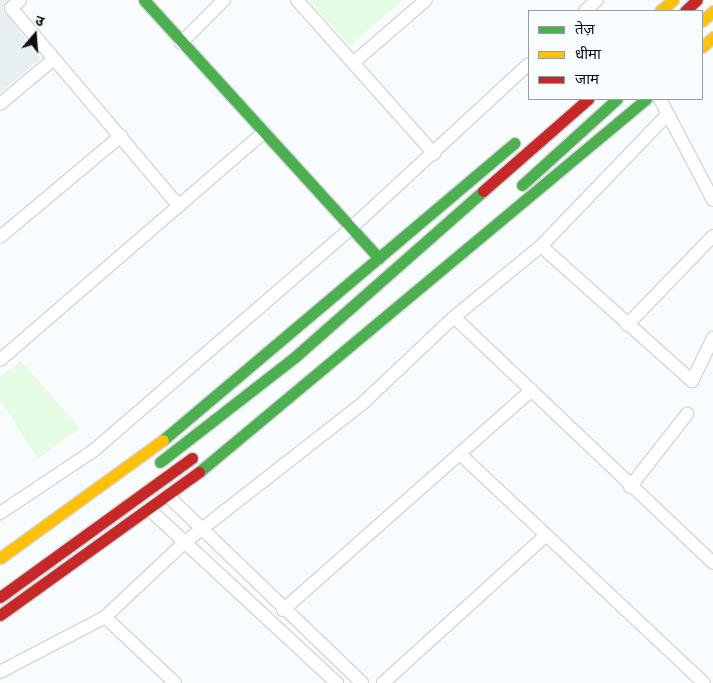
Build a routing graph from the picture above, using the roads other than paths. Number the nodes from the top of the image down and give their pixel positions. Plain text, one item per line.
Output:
1 (20, 0) edge
2 (144, 0) edge
3 (224, 0) edge
4 (297, 0) edge
5 (426, 0) edge
6 (597, 0) edge
7 (673, 0) edge
8 (697, 0) edge
9 (586, 10) edge
10 (661, 10) edge
11 (686, 10) edge
12 (713, 11) edge
13 (703, 20) edge
14 (713, 37) edge
15 (181, 43) junction
16 (703, 46) edge
17 (54, 59) junction
18 (353, 63) junction
19 (528, 65) edge
20 (587, 100) edge
21 (615, 100) edge
22 (645, 100) edge
23 (661, 100) edge
24 (0, 104) edge
25 (668, 114) junction
26 (264, 132) junction
27 (525, 133) dead end
28 (121, 136) junction
29 (434, 154) junction
30 (711, 193) edge
31 (179, 206) junction
32 (438, 208) junction
33 (450, 221) junction
34 (350, 229) junction
35 (465, 235) junction
36 (0, 236) edge
37 (713, 236) edge
38 (474, 245) junction
39 (541, 246) junction
40 (379, 258) junction
41 (454, 317) junction
42 (627, 326) junction
43 (713, 338) edge
44 (0, 360) edge
45 (532, 390) junction
46 (687, 414) dead end
47 (241, 419) dead end
48 (205, 448) dead end
49 (461, 455) junction
50 (150, 470) dead end
51 (630, 486) junction
52 (169, 497) junction
53 (150, 510) junction
54 (0, 513) edge
55 (202, 529) junction
56 (546, 535) junction
57 (185, 542) junction
58 (0, 558) edge
59 (712, 559) edge
60 (0, 597) edge
61 (281, 608) junction
62 (0, 616) edge
63 (105, 617) junction
64 (267, 618) junction
65 (0, 672) edge
66 (176, 683) edge
67 (337, 683) edge
68 (362, 683) edge
69 (383, 683) edge
70 (704, 683) edge

1 - 17 street
2 - 15 main road
3 - 15 street
4 - 18 street
5 - 18 street
6 - 9 street
7 - 10 main road
8 - 11 main road
12 - 13 main road
14 - 16 main road
15 - 26 main road
17 - 24 street
17 - 28 street
18 - 29 street
19 - 29 street
20 - 33 main road
21 - 35 main road
22 - 38 main road
23 - 25 street
25 - 30 street
25 - 39 street
26 - 31 street
26 - 34 main road
27 - 32 main road
28 - 31 street
28 - 36 street
29 - 34 street
31 - 44 street
32 - 33 main road
32 - 40 main road
33 - 50 main road
34 - 40 main road
34 - 54 street
35 - 38 main road
35 - 47 main road
37 - 42 street
38 - 52 main road
39 - 41 street
39 - 42 street
40 - 58 main road
41 - 45 street
41 - 55 street
42 - 43 street
45 - 49 street
45 - 51 street
46 - 51 street
48 - 60 main road
49 - 56 street
49 - 61 street
51 - 59 street
52 - 53 main road
52 - 55 street
53 - 57 street
53 - 62 main road
55 - 57 street
55 - 61 street
56 - 69 street
56 - 70 street
57 - 63 street
57 - 64 street
61 - 64 street
61 - 68 street
63 - 65 street
63 - 66 street
64 - 67 street

